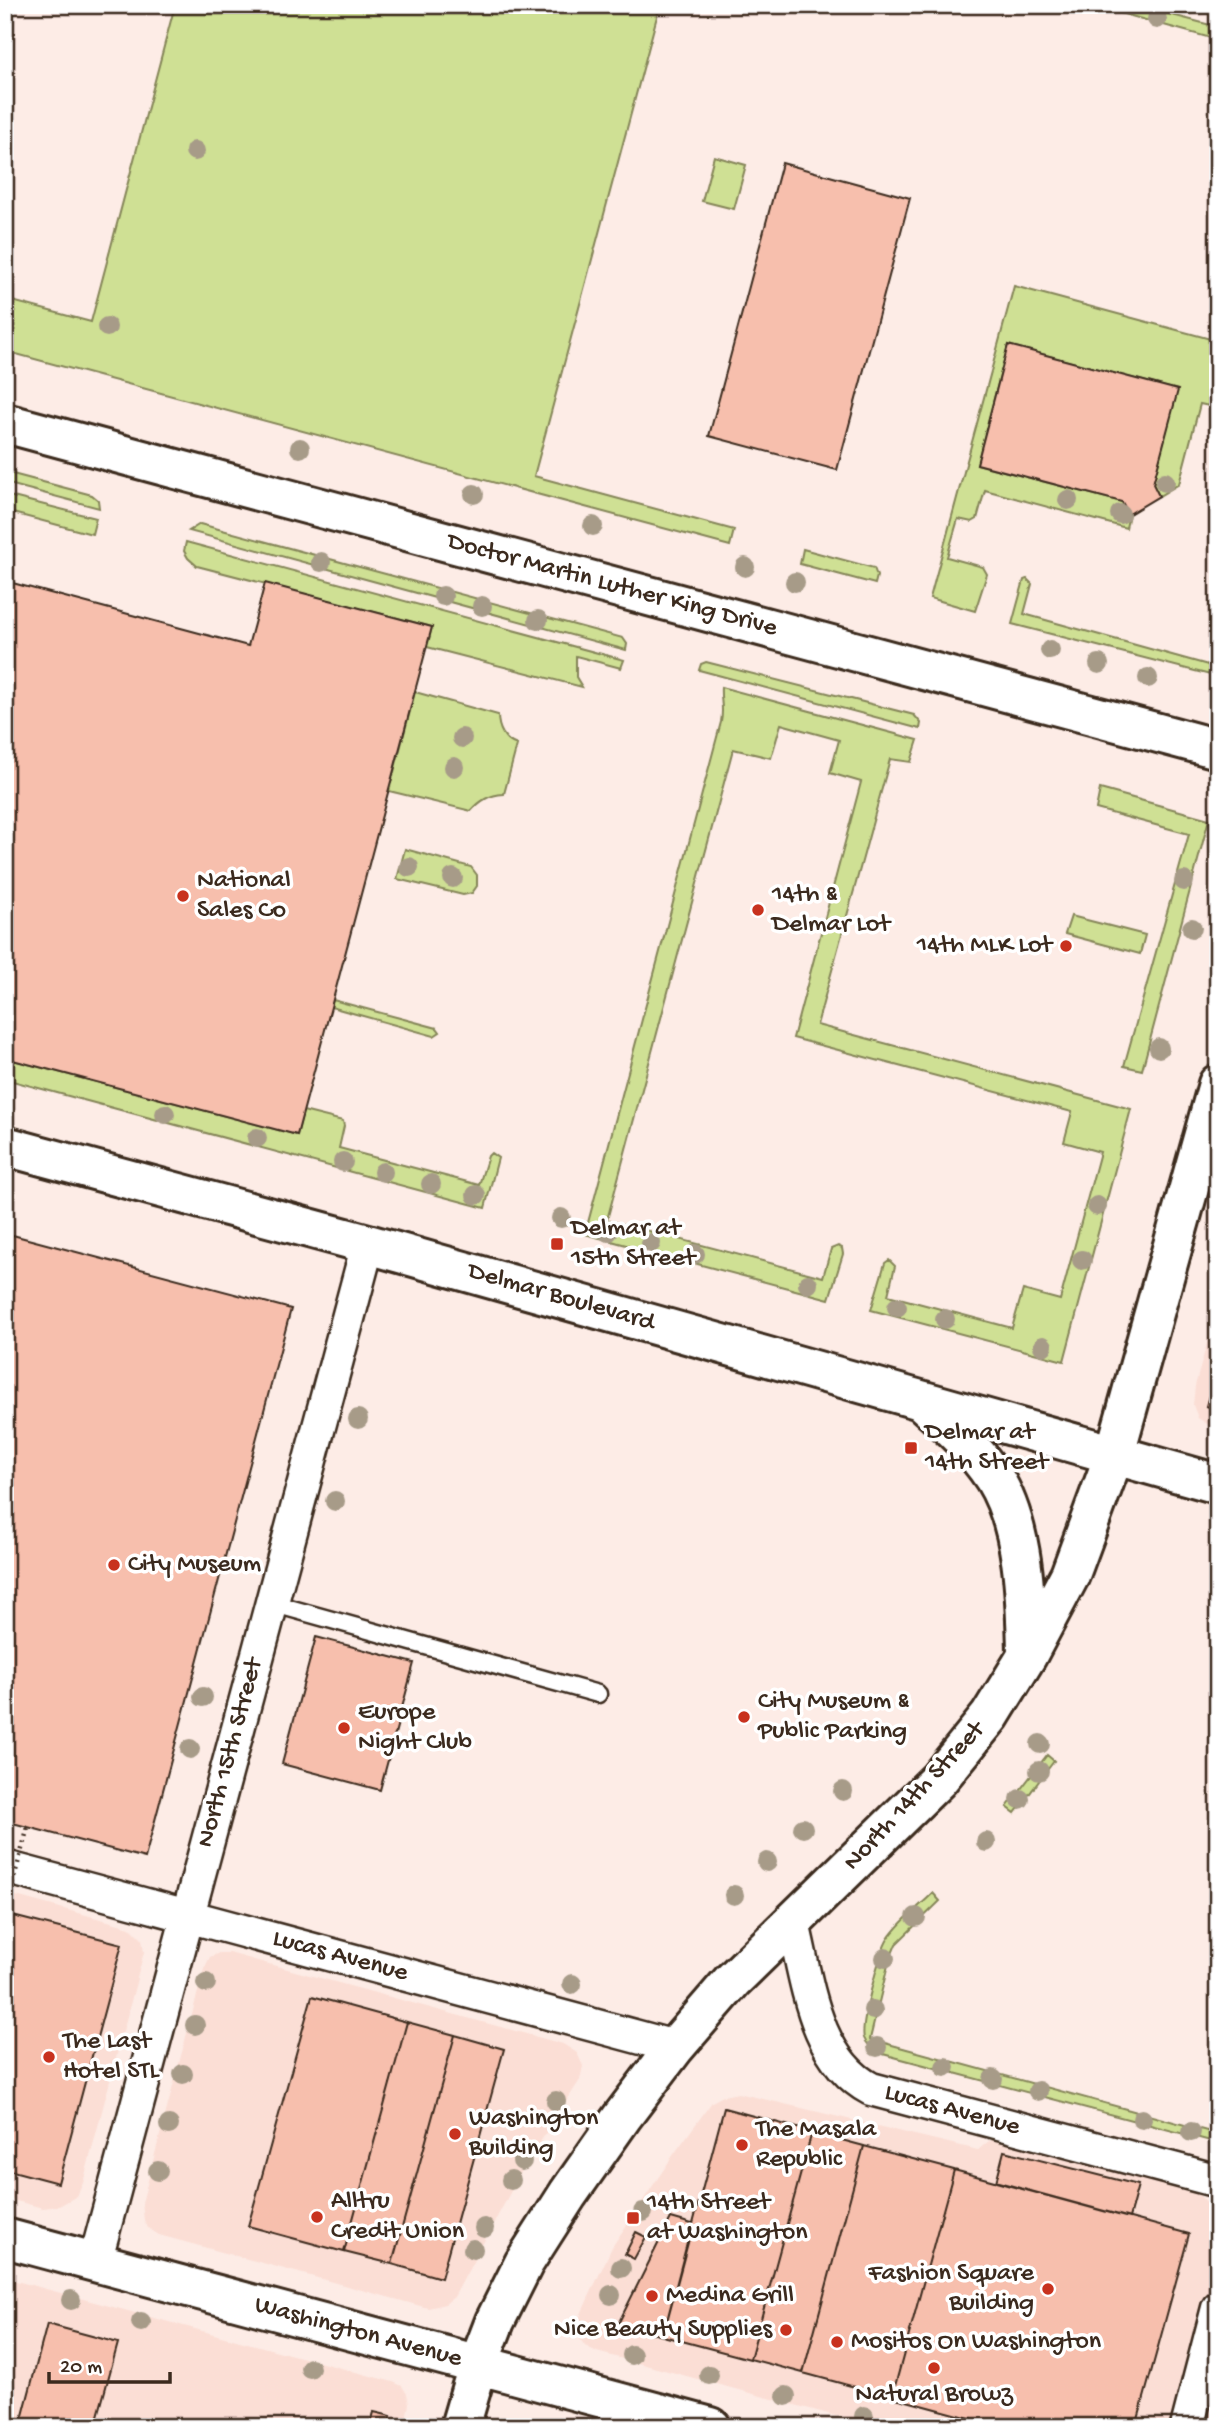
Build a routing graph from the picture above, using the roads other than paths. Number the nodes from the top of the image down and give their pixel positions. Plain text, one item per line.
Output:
1 (5, 423) edge
2 (1218, 749) edge
3 (1218, 1084) edge
4 (1213, 1122) edge
5 (5, 1146) edge
6 (368, 1244) junction
7 (920, 1399) junction
8 (1115, 1453) junction
9 (1218, 1484) edge
10 (271, 1603) junction
11 (1027, 1656) junction
12 (598, 1694) dead end
13 (5, 1867) edge
14 (187, 1916) junction
15 (793, 1923) junction
16 (675, 2047) junction
17 (1218, 2181) edge
18 (5, 2238) edge
19 (95, 2262) junction
20 (1218, 2308) edge
21 (478, 2365) junction
22 (460, 2427) edge
23 (711, 2427) edge
24 (1187, 2427) edge

1 - 2 main road, Doctor Martin Luther King Drive
3 - 4 main road, North 14th Street
4 - 8 main road, North 14th Street
5 - 6 main road, Delmar Boulevard
6 - 7 main road, Delmar Boulevard
6 - 10 street, North 15th Street
7 - 8 main road, Delmar Boulevard
7 - 11 main road
8 - 9 main road, Delmar Boulevard
8 - 11 main road, North 14th Street
10 - 12 lane
10 - 14 street, North 15th Street
11 - 15 main road, North 14th Street
13 - 14 street, Lucas Avenue
14 - 16 street, Lucas Avenue
14 - 19 street, North 15th Street
15 - 16 main road, North 14th Street
15 - 17 street, Lucas Avenue
16 - 21 main road, North 14th Street
18 - 19 main road, Washington Avenue
19 - 21 main road, Washington Avenue
20 - 24 street
21 - 22 main road, North 14th Street
21 - 23 main road, Washington Avenue

